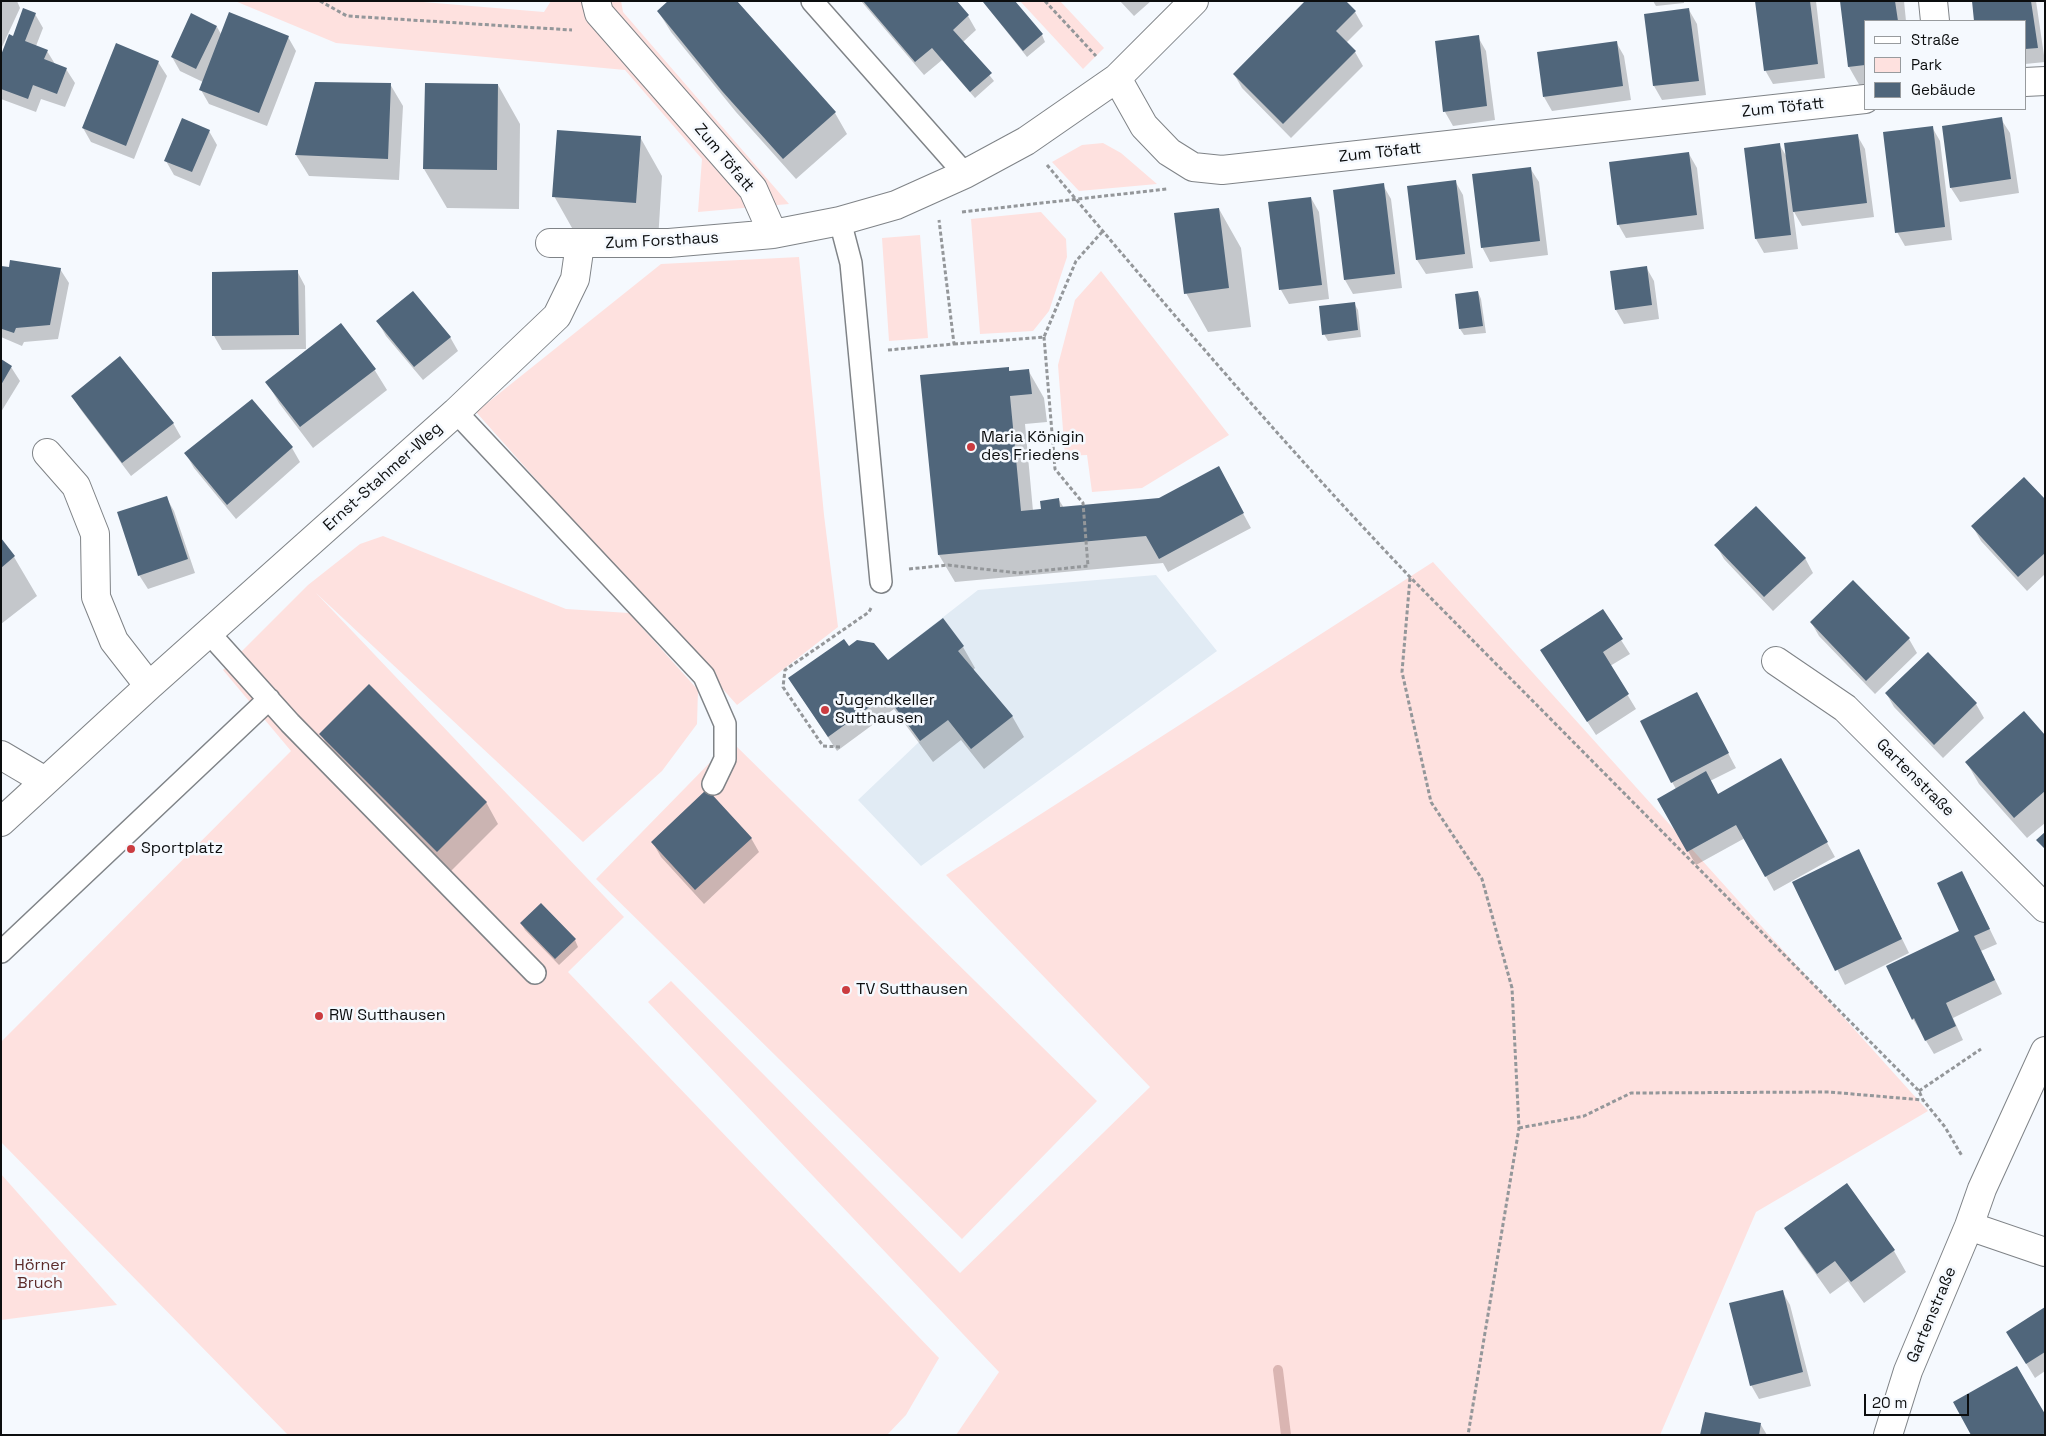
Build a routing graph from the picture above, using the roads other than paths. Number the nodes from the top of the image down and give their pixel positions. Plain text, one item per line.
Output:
1 (812, 1) edge
2 (1194, 1) edge
3 (1933, 1) edge
4 (597, 7) edge
5 (1935, 20) edge
6 (1117, 78) junction
7 (2045, 80) edge
8 (2026, 82) edge
9 (1864, 99) edge
10 (965, 174) junction
11 (840, 221) junction
12 (774, 234) junction
13 (550, 243) dead end
14 (580, 244) junction
15 (456, 412) junction
16 (47, 453) dead end
17 (881, 582) road end
18 (209, 633) junction
19 (1776, 661) dead end
20 (149, 686) junction
21 (269, 699) junction
22 (1, 755) edge
23 (45, 781) junction
24 (713, 784) dead end
25 (1, 822) edge
26 (2045, 908) edge
27 (1, 952) edge
28 (535, 972) dead end
29 (2045, 1051) edge
30 (1969, 1226) junction
31 (2045, 1252) edge
32 (1888, 1435) edge

1 - 10 lane
2 - 6 street
3 - 5 street
4 - 12 street, Zum Töfatt
6 - 9 street, Zum Töfatt
6 - 10 street
7 - 8 street
10 - 11 street
11 - 12 street
11 - 17 lane
12 - 14 street, Zum Forsthaus
13 - 14 street, Zum Forsthaus
14 - 15 street, Ernst-Stahmer-Weg
15 - 18 street, Ernst-Stahmer-Weg
15 - 24 lane
16 - 20 street
18 - 20 street, Ernst-Stahmer-Weg
18 - 21 lane
19 - 26 street, Gartenstraße
20 - 23 street, Ernst-Stahmer-Weg
21 - 27 lane
21 - 28 lane
22 - 23 street
23 - 25 street, Ernst-Stahmer-Weg
29 - 30 street, Gartenstraße
30 - 31 street
30 - 32 street, Gartenstraße

